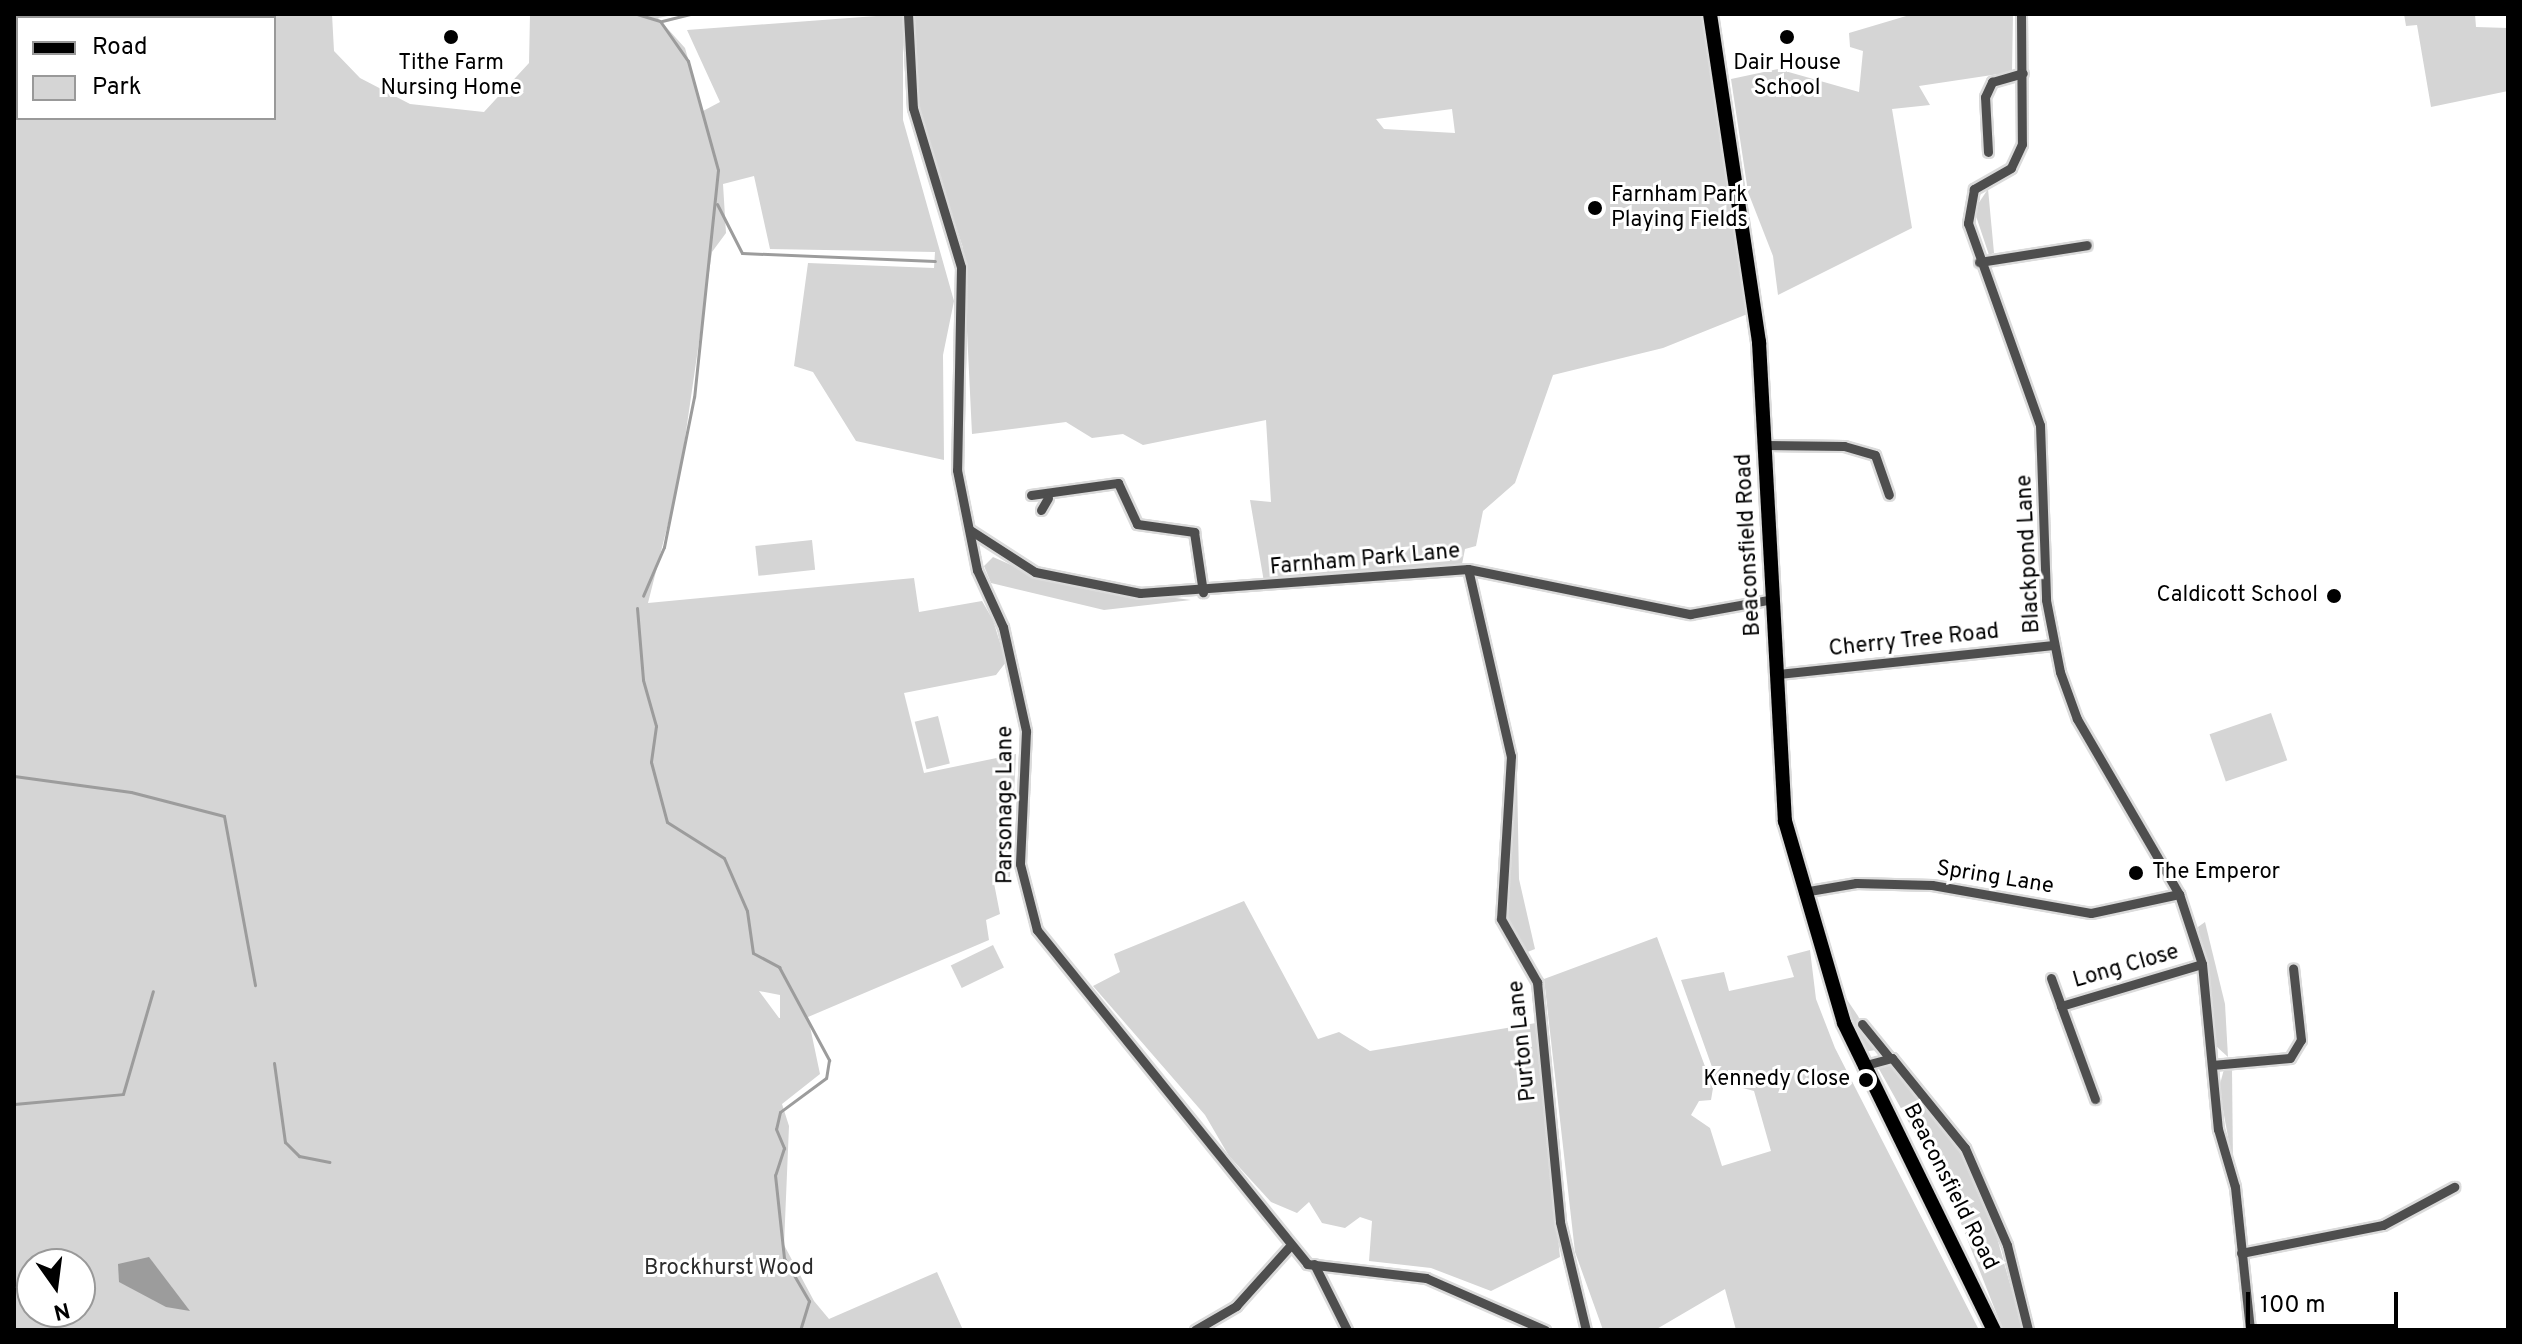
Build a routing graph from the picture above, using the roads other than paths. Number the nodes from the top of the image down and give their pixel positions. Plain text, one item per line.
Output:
1 (908, 14) edge
2 (1710, 14) edge
3 (2021, 14) edge
4 (2023, 73) junction
5 (1988, 152) dead end
6 (2087, 245) dead end
7 (1979, 262) junction
8 (1766, 445) junction
9 (1031, 495) dead end
10 (1889, 495) dead end
11 (1048, 498) junction
12 (1041, 510) dead end
13 (969, 529) junction
14 (1468, 569) junction
15 (1203, 592) junction
16 (1773, 599) junction
17 (2053, 645) junction
18 (1778, 674) junction
19 (1803, 892) junction
20 (2179, 894) junction
21 (2202, 964) junction
22 (2293, 968) dead end
23 (2051, 978) dead end
24 (2061, 1006) junction
25 (1862, 1024) dead end
26 (1888, 1056) junction
27 (2212, 1065) junction
28 (1862, 1066) junction
29 (2095, 1099) dead end
30 (2454, 1187) dead end
31 (1289, 1247) junction
32 (2241, 1253) junction
33 (1314, 1264) junction
34 (1195, 1330) edge
35 (1347, 1330) edge
36 (1545, 1330) edge
37 (1586, 1330) edge
38 (1994, 1330) edge
39 (2028, 1330) edge
40 (2250, 1330) edge

1 - 13 street, Parsonage Lane
2 - 8 main road, Beaconsfield Road
3 - 4 street, Blackpond Lane
4 - 5 street
4 - 7 street, Blackpond Lane
6 - 7 street
7 - 17 street, Blackpond Lane
8 - 10 street
8 - 16 main road, Beaconsfield Road
9 - 11 street
11 - 12 street
11 - 15 street
13 - 15 street, Farnham Park Lane
13 - 31 street, Parsonage Lane
14 - 15 street, Farnham Park Lane
14 - 16 street, Farnham Park Lane
14 - 37 street, Purton Lane
16 - 18 main road, Beaconsfield Road
17 - 18 street, Cherry Tree Road
17 - 20 street, Blackpond Lane
18 - 19 main road, Beaconsfield Road
19 - 20 street, Spring Lane
19 - 28 main road, Beaconsfield Road
20 - 21 street, Blackpond Lane
21 - 24 street, Long Close
21 - 27 street, Blackpond Lane
22 - 27 street
23 - 24 street, Long Close
24 - 29 street, Long Close
25 - 26 street, Beaconsfield Road
26 - 28 street
26 - 39 street, Beaconsfield Road
27 - 32 street, Blackpond Lane
28 - 38 main road, Beaconsfield Road
30 - 32 street
31 - 33 street, Parsonage Lane
31 - 34 street
32 - 40 street, Blackpond Lane
33 - 35 street
33 - 36 street, Parsonage Lane

